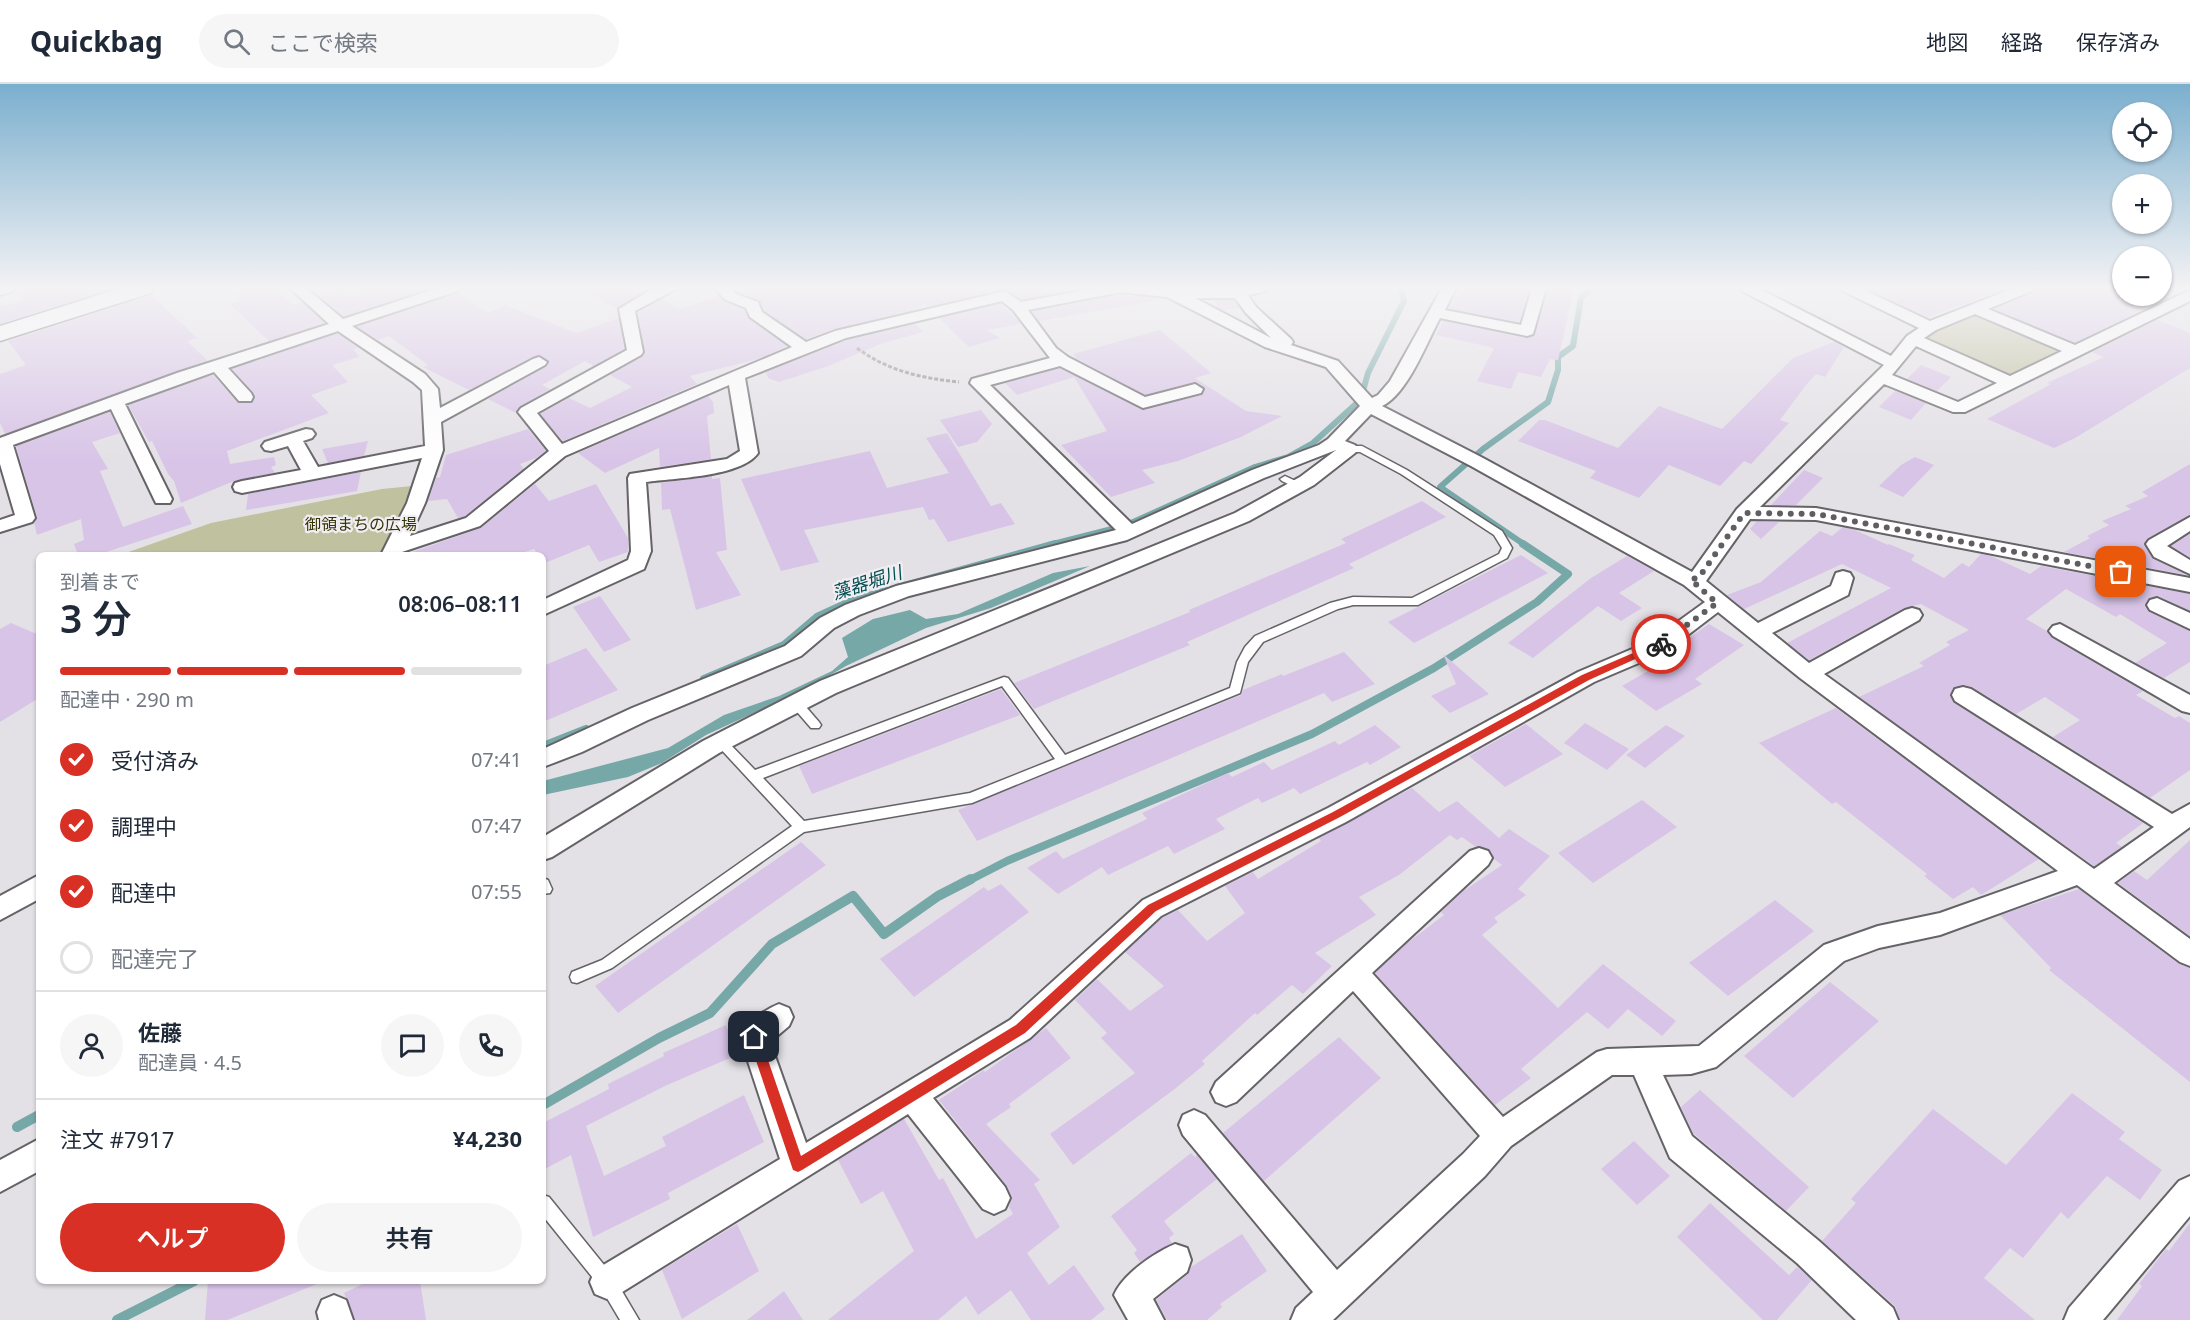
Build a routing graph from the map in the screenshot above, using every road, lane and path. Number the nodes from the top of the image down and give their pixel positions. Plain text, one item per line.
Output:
1 (280, 346) edge
2 (370, 346) edge
3 (634, 346) edge
4 (801, 346) edge
5 (810, 346) edge
6 (855, 346) edge
7 (1046, 346) edge
8 (1276, 346) edge
9 (1290, 346) edge
10 (1416, 346) edge
11 (1846, 346) edge
12 (1908, 346) edge
13 (1928, 346) edge
14 (2062, 346) edge
15 (2086, 346) edge
16 (804, 348) junction
17 (2075, 351) junction
18 (1298, 353) junction
19 (1062, 360) junction
20 (539, 362) dead end
21 (217, 366) junction
22 (1888, 370) junction
23 (736, 375) junction
24 (978, 383) junction
25 (2011, 383) junction
26 (1195, 389) dead end
27 (245, 397) dead end
28 (116, 402) junction
29 (1369, 406) junction
30 (433, 419) junction
31 (1, 443) edge
32 (271, 446) dead end
33 (1341, 446) junction
34 (434, 450) junction
35 (559, 452) junction
36 (1400, 470) junction
37 (312, 473) junction
38 (1388, 476) dead end
39 (242, 487) dead end
40 (163, 500) dead end
41 (1744, 513) junction
42 (2190, 524) edge
43 (0, 526) edge
44 (1129, 532) junction
45 (393, 551) edge
46 (2190, 568) edge
47 (1843, 578) dead end
48 (1691, 580) junction
49 (2190, 585) edge
50 (1717, 603) junction
51 (2157, 605) dead end
52 (546, 607) edge
53 (1912, 615) dead end
54 (2188, 618) edge
55 (2060, 631) dead end
56 (1755, 633) junction
57 (1808, 673) junction
58 (1963, 695) dead end
59 (796, 703) junction
60 (2190, 705) edge
61 (815, 725) dead end
62 (721, 742) junction
63 (546, 757) edge
64 (1063, 761) junction
65 (754, 776) junction
66 (2182, 820) edge
67 (801, 827) junction
68 (546, 848) edge
69 (1479, 858) dead end
70 (2088, 878) junction
71 (36, 888) edge
72 (0, 909) edge
73 (2190, 954) edge
74 (1354, 972) junction
75 (577, 977) dead end
76 (779, 1017) dead end
77 (1642, 1061) junction
78 (1226, 1092) dead end
79 (912, 1095) junction
80 (1194, 1125) dead end
81 (1500, 1136) junction
82 (36, 1156) edge
83 (798, 1165) junction
84 (0, 1178) edge
85 (2190, 1192) edge
86 (994, 1198) dead end
87 (546, 1207) edge
88 (1175, 1260) dead end
89 (607, 1282) junction
90 (1336, 1294) junction
91 (630, 1320) edge
92 (1147, 1320) edge
93 (1308, 1320) edge
94 (1881, 1320) edge
95 (2081, 1320) edge

1 - 21 street
2 - 30 street
3 - 35 street
4 - 16 street
5 - 16 street
6 - 24 path
7 - 19 street
8 - 18 street
9 - 18 street
10 - 29 street
11 - 22 street
12 - 22 street
13 - 25 street
14 - 17 street
15 - 17 street
16 - 23 street
17 - 25 street
18 - 29 street
19 - 24 street
19 - 26 street
20 - 30 street
21 - 27 street
21 - 28 street
22 - 25 street
22 - 41 street
23 - 35 street
23 - 52 street
24 - 44 street
28 - 31 street
28 - 40 street
29 - 33 street
29 - 48 street
30 - 34 street
31 - 43 street
32 - 37 street
33 - 36 lane
33 - 44 street
33 - 59 street
34 - 37 street
34 - 45 street
35 - 45 street
36 - 38 lane
36 - 64 lane
37 - 39 street
41 - 48 street
41 - 49 street
42 - 46 street
44 - 63 street
47 - 56 street
48 - 50 street
50 - 56 street
50 - 79 street
51 - 54 street
53 - 57 street
55 - 60 street
56 - 57 street
57 - 70 street
58 - 66 street
59 - 61 lane
59 - 62 street
62 - 65 lane
62 - 68 street
64 - 65 lane
64 - 67 lane
65 - 67 lane
66 - 70 street
67 - 75 lane
69 - 74 street
70 - 73 street
70 - 77 street
71 - 72 street
74 - 78 street
74 - 81 street
76 - 83 street
77 - 81 street
77 - 94 street
79 - 83 street
79 - 86 street
80 - 90 street
81 - 90 street
82 - 84 street
83 - 89 street
85 - 95 street
87 - 89 lane
88 - 92 street
89 - 91 lane
90 - 93 street

